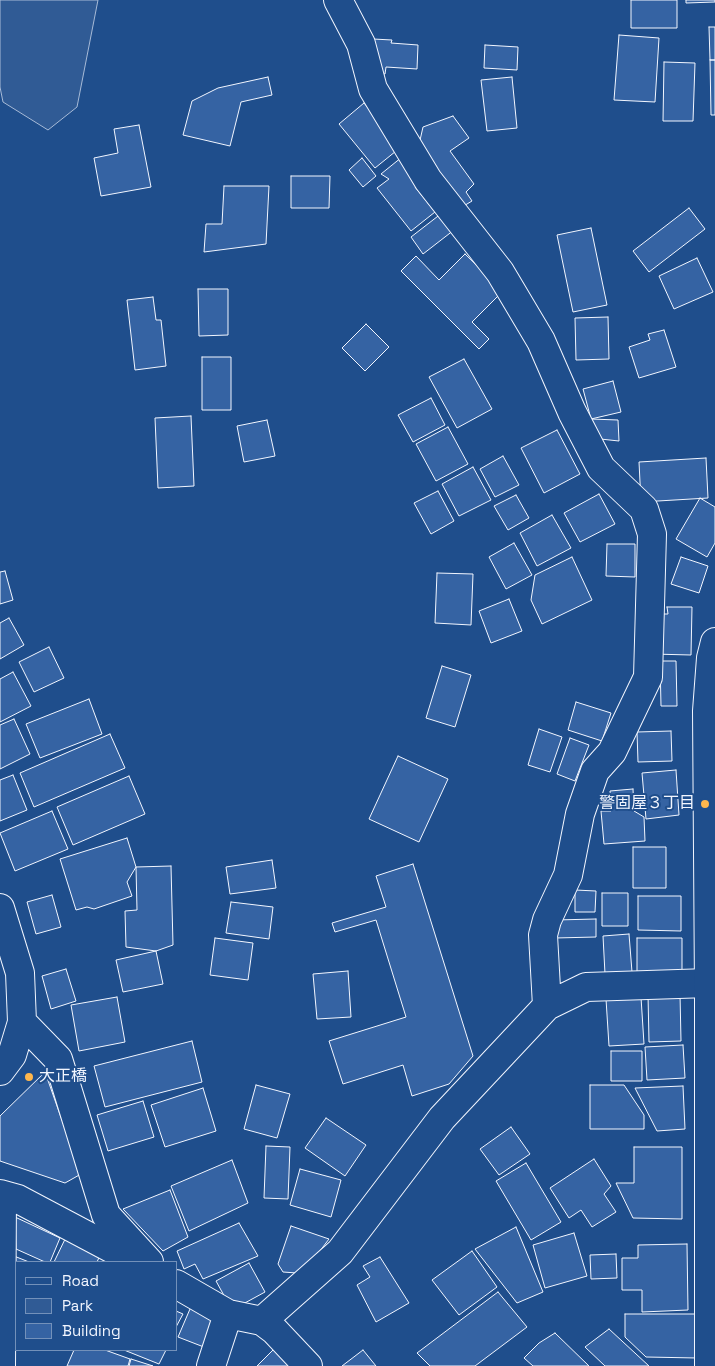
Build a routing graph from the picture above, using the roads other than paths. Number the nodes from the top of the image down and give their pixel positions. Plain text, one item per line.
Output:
1 (338, 0) edge
2 (715, 642) edge
3 (0, 908) edge
4 (711, 990) edge
5 (547, 1006) junction
6 (22, 1022) junction
7 (0, 1071) edge
8 (1, 1195) edge
9 (135, 1261) edge
10 (148, 1261) edge
11 (178, 1285) edge
12 (712, 1297) edge
13 (228, 1314) junction
14 (262, 1322) junction
15 (1, 1366) edge
16 (211, 1366) edge
17 (308, 1366) edge
18 (709, 1366) edge

1 - 5 main road
2 - 4 main road
3 - 6 main road
4 - 5 main road
4 - 12 main road
5 - 14 main road
6 - 7 main road
6 - 10 main road
8 - 9 main road
8 - 15 main road
11 - 13 main road
12 - 18 main road
13 - 14 main road
13 - 16 main road
14 - 17 main road

